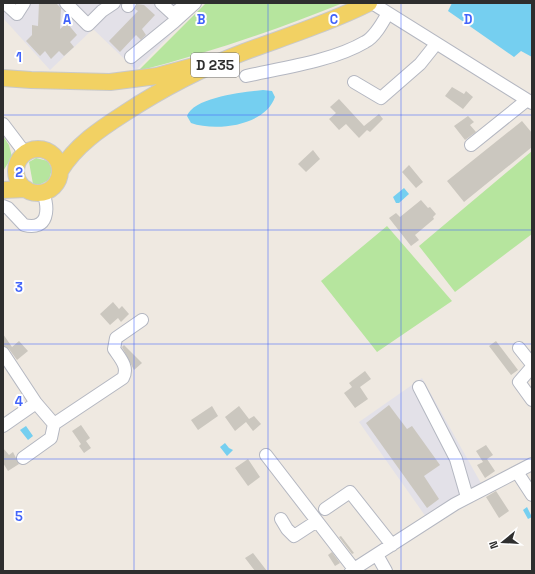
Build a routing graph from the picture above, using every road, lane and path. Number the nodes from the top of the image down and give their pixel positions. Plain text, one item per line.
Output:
1 (5, 3) edge
2 (24, 3) edge
3 (66, 3) edge
4 (114, 3) edge
5 (161, 3) edge
6 (187, 3) edge
7 (195, 3) edge
8 (369, 3) edge
9 (372, 3) edge
10 (97, 7) edge
11 (388, 13) junction
12 (436, 44) junction
13 (244, 52) junction
14 (131, 57) dead end
15 (246, 76) dead end
16 (3, 78) edge
17 (354, 82) dead end
18 (529, 102) edge
19 (3, 124) edge
20 (90, 136) junction
21 (471, 145) dead end
22 (47, 151) junction
23 (25, 153) junction
24 (17, 168) junction
25 (60, 171) junction
26 (3, 178) edge
27 (26, 189) junction
28 (3, 190) edge
29 (43, 192) junction
30 (3, 206) edge
31 (142, 320) dead end
32 (519, 348) dead end
33 (3, 353) edge
34 (419, 387) dead end
35 (532, 400) edge
36 (36, 403) junction
37 (54, 424) junction
38 (3, 426) edge
39 (266, 455) dead end
40 (24, 458) dead end
41 (531, 467) edge
42 (517, 472) junction
43 (532, 495) edge
44 (467, 497) junction
45 (325, 509) dead end
46 (281, 519) dead end
47 (317, 521) junction
48 (392, 545) junction
49 (377, 555) junction
50 (353, 570) edge
51 (386, 571) edge

1 - 2 street
3 - 10 street
4 - 10 street
5 - 6 street
7 - 14 street
8 - 13 main road, D 235
9 - 11 street
11 - 12 street
11 - 15 street
12 - 17 street
12 - 18 street
13 - 16 main road
13 - 20 main road, D 235
18 - 21 street
19 - 23 street
20 - 22 main road, D 235
20 - 25 main road, D 235
22 - 23 main road
22 - 25 main road
23 - 24 main road
24 - 26 main road
24 - 27 main road
25 - 29 main road
27 - 28 main road
27 - 29 main road
29 - 30 street
31 - 37 street
32 - 35 street
33 - 36 street
34 - 44 street
36 - 37 street
36 - 38 street
37 - 40 street
39 - 47 street
41 - 42 street
42 - 43 street
42 - 44 street
44 - 48 street
45 - 48 street
46 - 47 street
47 - 50 street
48 - 49 street
49 - 50 street
49 - 51 street

